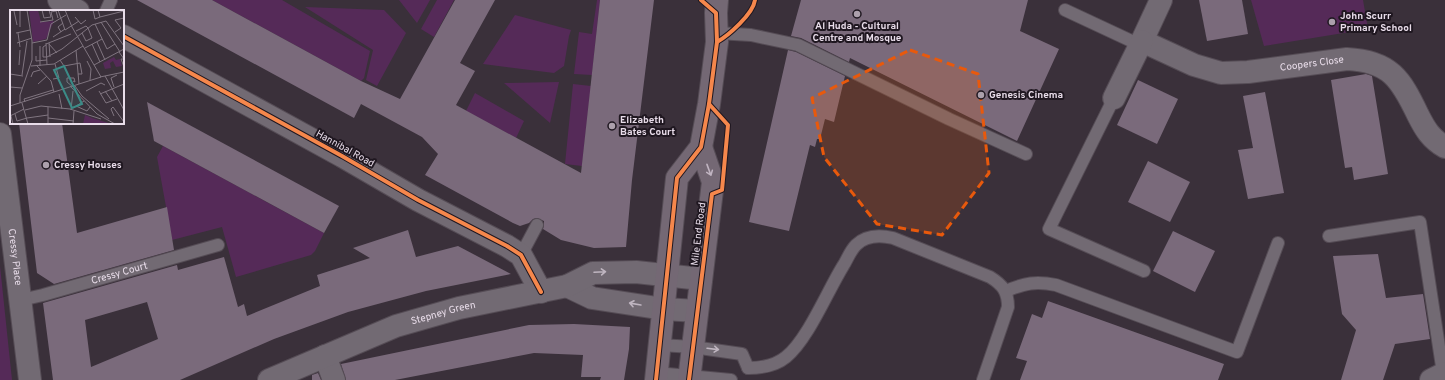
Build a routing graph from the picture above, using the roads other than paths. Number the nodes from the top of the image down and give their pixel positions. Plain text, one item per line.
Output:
1 (59, 0) edge
2 (111, 0) edge
3 (717, 0) edge
4 (1161, 0) edge
5 (76, 10) edge
6 (106, 10) edge
7 (1065, 10) dead end
8 (717, 33) junction
9 (124, 37) edge
10 (1141, 43) junction
11 (1114, 98) joint
12 (0, 134) edge
13 (701, 147) junction
14 (1445, 147) edge
15 (1026, 154) dead end
16 (3, 174) edge
17 (537, 225) dead end
18 (1330, 236) dead end
19 (1278, 243) dead end
20 (218, 245) dead end
21 (521, 255) junction
22 (1144, 271) dead end
23 (667, 275) junction
24 (701, 279) junction
25 (567, 286) junction
26 (1006, 291) junction
27 (541, 292) junction
28 (21, 300) junction
29 (664, 309) junction
30 (697, 311) junction
31 (660, 345) junction
32 (693, 347) junction
33 (325, 356) junction
34 (748, 368) junction
35 (1440, 376) edge
36 (656, 377) edge
37 (690, 378) edge
38 (30, 380) edge
39 (269, 380) edge
40 (334, 380) edge
41 (731, 380) edge
42 (739, 380) edge
43 (983, 380) edge

1 - 5 street
2 - 6 lane
3 - 8 highway, Mile End Road
4 - 10 street
7 - 10 lane
8 - 13 highway, Mile End Road
8 - 15 lane
9 - 21 street, Hannibal Road
10 - 11 street
10 - 14 street, Coopers Close
11 - 22 lane
12 - 16 street, Cressy Place
13 - 23 highway, Mile End Road
13 -> 24 highway, Mile End Road
16 - 28 street, Cressy Place
17 - 21 lane
18 - 35 lane
19 - 26 lane
20 - 28 lane, Cressy Court
21 - 27 street, Hannibal Road
23 - 24 street, Stepney Green
25 -> 23 street, Stepney Green
23 - 29 highway, Mile End Road
24 - 30 highway, Mile End Road
25 - 27 street, Stepney Green
29 -> 25 street
26 - 34 lane
26 - 43 lane
27 - 33 street, Stepney Green
28 - 38 street, Cressy Place
29 - 30 street
29 - 31 highway, Mile End Road
30 - 32 highway, Mile End Road
31 - 32 lane
31 - 36 highway, Mile End Road
32 -> 34 lane
32 - 37 highway, Mile End Road
33 - 39 street, Stepney Green
33 - 40 street
34 - 42 lane
36 - 37 lane
37 - 41 lane

